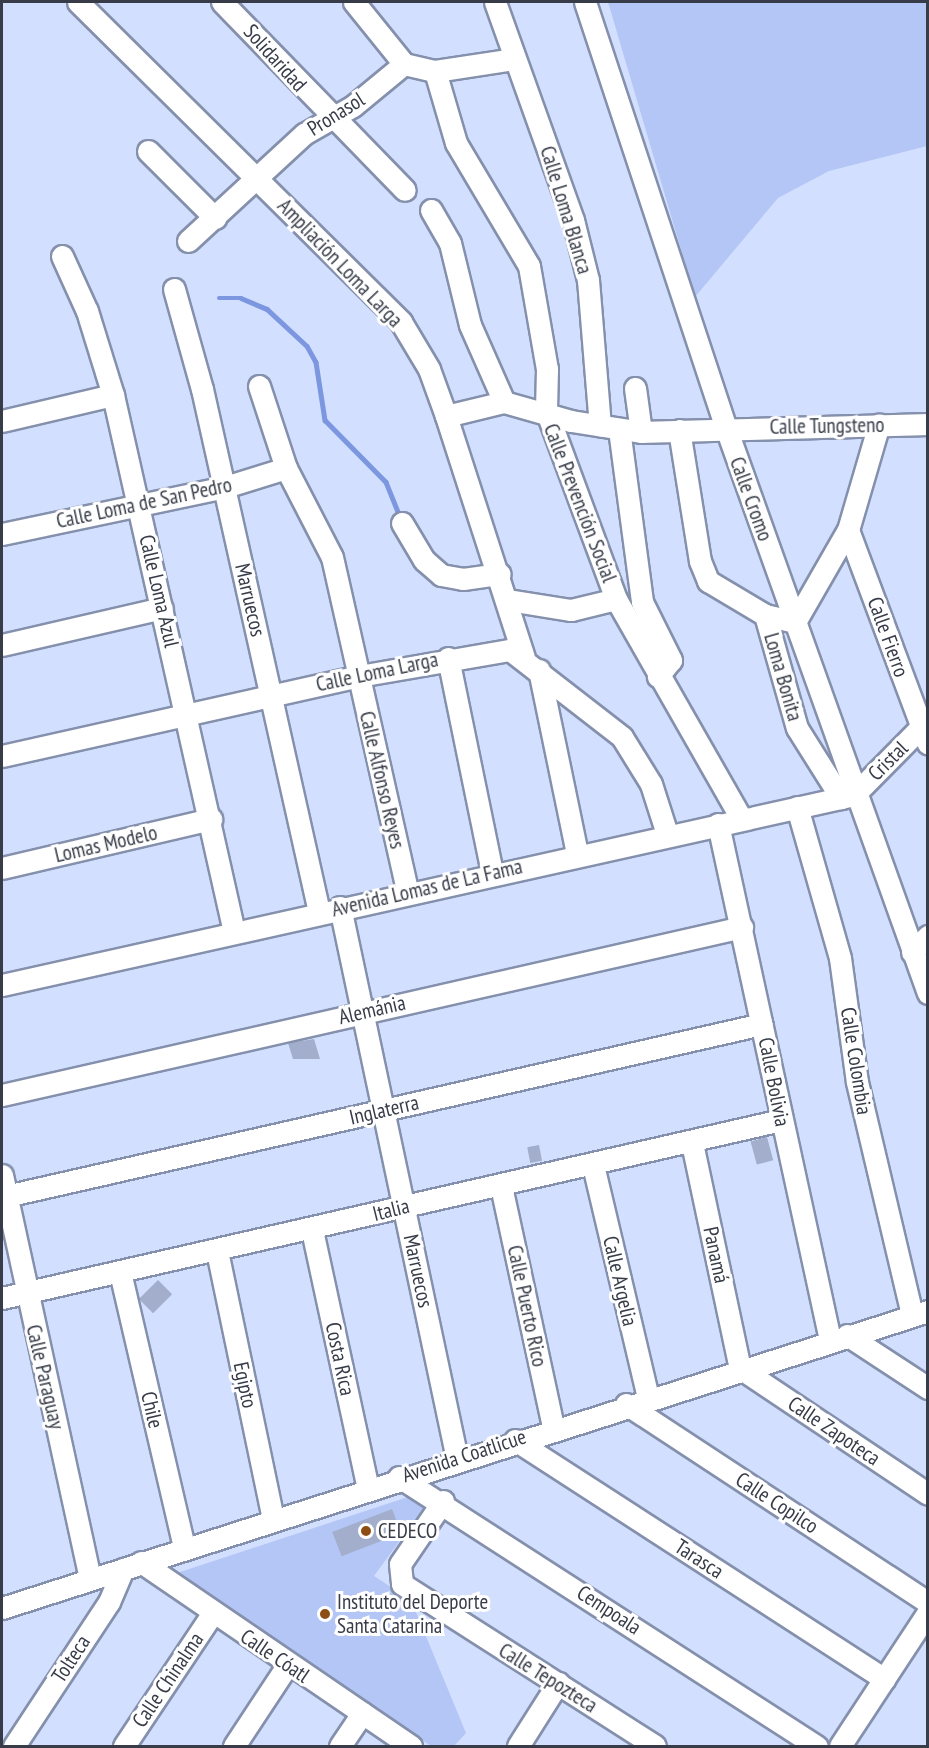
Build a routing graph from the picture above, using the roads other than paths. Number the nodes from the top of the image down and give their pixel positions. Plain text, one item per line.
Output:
1 (78, 2) edge
2 (222, 2) edge
3 (354, 2) edge
4 (495, 2) edge
5 (585, 2) edge
6 (513, 59) junction
7 (404, 64) junction
8 (435, 71) junction
9 (329, 117) junction
10 (148, 151) dead end
11 (256, 178) junction
12 (405, 190) dead end
13 (430, 210) dead end
14 (215, 218) junction
15 (188, 241) dead end
16 (62, 256) dead end
17 (174, 289) dead end
18 (258, 386) dead end
19 (634, 388) dead end
20 (113, 395) junction
21 (504, 402) junction
22 (546, 410) junction
23 (446, 416) junction
24 (2, 421) edge
25 (879, 424) junction
26 (927, 424) edge
27 (609, 428) junction
28 (726, 428) junction
29 (680, 430) junction
30 (641, 432) junction
31 (286, 468) junction
32 (225, 487) junction
33 (139, 502) junction
34 (402, 523) dead end
35 (848, 530) junction
36 (2, 534) edge
37 (500, 574) junction
38 (616, 599) junction
39 (508, 600) junction
40 (162, 608) junction
41 (765, 615) junction
42 (795, 622) junction
43 (2, 645) edge
44 (448, 658) junction
45 (532, 663) junction
46 (359, 676) junction
47 (658, 676) junction
48 (272, 695) junction
49 (188, 715) junction
50 (924, 735) edge
51 (2, 756) edge
52 (848, 796) junction
53 (797, 807) junction
54 (741, 818) junction
55 (211, 819) junction
56 (718, 824) junction
57 (667, 834) junction
58 (577, 854) junction
59 (2, 868) edge
60 (492, 873) junction
61 (407, 891) junction
62 (330, 910) junction
63 (742, 927) junction
64 (234, 932) junction
65 (927, 936) edge
66 (912, 952) junction
67 (2, 985) edge
68 (927, 993) edge
69 (365, 1011) junction
70 (762, 1024) junction
71 (2, 1095) edge
72 (387, 1109) junction
73 (781, 1120) junction
74 (692, 1143) junction
75 (593, 1165) junction
76 (2, 1175) edge
77 (501, 1186) junction
78 (6, 1196) junction
79 (405, 1206) junction
80 (312, 1230) junction
81 (217, 1251) junction
82 (120, 1272) junction
83 (26, 1292) junction
84 (2, 1298) edge
85 (920, 1313) edge
86 (838, 1337) junction
87 (740, 1368) junction
88 (927, 1388) edge
89 (648, 1396) junction
90 (626, 1404) junction
91 (553, 1427) junction
92 (515, 1440) junction
93 (457, 1459) junction
94 (399, 1477) junction
95 (368, 1488) junction
96 (927, 1494) edge
97 (443, 1501) junction
98 (273, 1518) junction
99 (184, 1548) junction
100 (132, 1565) junction
101 (90, 1579) junction
102 (927, 1602) edge
103 (2, 1608) edge
104 (927, 1612) edge
105 (212, 1614) junction
106 (288, 1664) junction
107 (884, 1679) junction
108 (558, 1683) junction
109 (362, 1713) junction
110 (14, 1746) edge
111 (124, 1746) edge
112 (234, 1746) edge
113 (340, 1746) edge
114 (411, 1746) edge
115 (518, 1746) edge
116 (655, 1746) edge
117 (817, 1746) edge
118 (840, 1746) edge

1 - 11 street, Ampliación Loma Larga
2 - 9 street, Solidaridad
3 - 7 street
4 - 6 street, Calle Loma Blanca
5 - 28 street, Calle Cromo
6 - 8 street
6 - 27 street, Calle Loma Blanca
7 - 8 street
7 - 9 street, Pronasol
8 - 22 street, Calle Prevención Social
9 - 11 street, Pronasol
9 - 12 street, Solidaridad
10 - 14 street
11 - 14 street, Pronasol
11 - 23 street, Ampliación Loma Larga
13 - 21 street
14 - 15 street, Pronasol
16 - 20 street, Calle Loma Azul
17 - 32 street, Marruecos
18 - 31 street, Calle Alfonso Reyes
19 - 30 street
20 - 24 street
20 - 33 street, Calle Loma Azul
21 - 22 street
21 - 23 street
22 - 27 street
22 - 38 street, Calle Prevención Social
23 - 37 street, Ampliación Loma Larga
25 - 26 street, Calle Tungsteno
25 - 28 street, Calle Tungsteno
25 - 35 street
27 - 30 street
27 - 47 street, Calle Loma Blanca
28 - 29 street
28 - 42 street, Calle Cromo
29 - 30 street
29 - 41 street
31 - 32 street, Calle Loma de San Pedro
31 - 46 street, Calle Alfonso Reyes
32 - 33 street, Calle Loma de San Pedro
32 - 48 street, Marruecos
33 - 36 street, Calle Loma de San Pedro
33 - 40 street, Calle Loma Azul
34 - 37 street
35 - 42 street
35 - 50 street, Calle Fierro
37 - 39 street, Ampliación Loma Larga
38 - 39 street
38 - 47 street, Calle Prevención Social
39 - 45 street, Ampliación Loma Larga
40 - 43 street
40 - 49 street, Calle Loma Azul
41 - 42 street
41 - 52 street, Loma Bonita
42 - 52 street, Calle Cromo
44 - 45 street, Calle Loma Larga
44 - 46 street, Calle Loma Larga
44 - 60 street
45 - 57 street, Calle Loma Larga
45 - 58 street, Ampliación Loma Larga
46 - 48 street, Calle Loma Larga
46 - 61 street, Calle Alfonso Reyes
47 - 54 street, Calle Prevención Social
48 - 49 street, Calle Loma Larga
48 - 62 street, Marruecos
49 - 51 street, Calle Loma Larga
49 - 55 street, Calle Loma Azul
50 - 52 street, Cristal
52 - 53 street, Avenida Lomas de La Fama
52 - 66 street, Calle Cromo
53 - 54 street, Avenida Lomas de La Fama
53 - 85 street, Calle Colombia
54 - 56 street, Avenida Lomas de La Fama
55 - 59 street, Lomas Modelo
55 - 64 street, Calle Loma Azul
56 - 57 street, Avenida Lomas de La Fama
56 - 63 street, Calle Bolivia
57 - 58 street, Avenida Lomas de La Fama
58 - 60 street, Avenida Lomas de La Fama
60 - 61 street, Avenida Lomas de La Fama
61 - 62 street, Avenida Lomas de La Fama
62 - 64 street, Avenida Lomas de La Fama
62 - 69 street, Marruecos
63 - 69 street, Alemánia
63 - 70 street, Calle Bolivia
64 - 67 street, Avenida Lomas de La Fama
65 - 66 street
66 - 68 street, Calle Cromo
69 - 71 street, Alemánia
69 - 72 street, Marruecos
70 - 72 street, Inglaterra
70 - 73 street, Calle Bolivia
72 - 78 street, Inglaterra
72 - 79 street, Marruecos
73 - 74 street, Italia
73 - 86 street, Calle Bolivia
74 - 75 street, Italia
74 - 87 street, Panamá
75 - 77 street, Italia
75 - 89 street, Calle Argelia
76 - 78 street, Calle Paraguay
77 - 79 street, Italia
77 - 91 street, Calle Puerto Rico
78 - 83 street, Calle Paraguay
79 - 80 street, Italia
79 - 93 street, Marruecos
80 - 81 street, Italia
80 - 95 street, Costa Rica
81 - 82 street, Italia
81 - 98 street, Egipto
82 - 83 street, Italia
82 - 99 street, Chile
83 - 84 street, Italia
83 - 101 street, Calle Paraguay
85 - 86 street, Avenida Coatlicue
86 - 87 street, Avenida Coatlicue
86 - 88 street
87 - 89 street, Avenida Coatlicue
87 - 96 street, Calle Zapoteca
89 - 90 street, Avenida Coatlicue
90 - 91 street, Avenida Coatlicue
90 - 102 street, Calle Copilco
91 - 92 street, Avenida Coatlicue
92 - 93 street, Avenida Coatlicue
92 - 107 street, Tarasca
93 - 94 street, Avenida Coatlicue
94 - 95 street, Avenida Coatlicue
94 - 97 street, Cempoala
95 - 98 street, Avenida Coatlicue
97 - 108 street, Calle Tepozteca
97 - 117 street, Cempoala
98 - 99 street, Avenida Coatlicue
99 - 100 street, Avenida Coatlicue
100 - 101 street, Avenida Coatlicue
100 - 105 street, Calle Cóatl
100 - 110 street, Tolteca
101 - 103 street, Avenida Coatlicue
104 - 107 street
105 - 106 street, Calle Cóatl
105 - 111 street, Calle Chinalma
106 - 109 street, Calle Cóatl
106 - 112 street
107 - 118 street
108 - 115 street
108 - 116 street, Calle Tepozteca
109 - 113 street
109 - 114 street, Calle Cóatl

